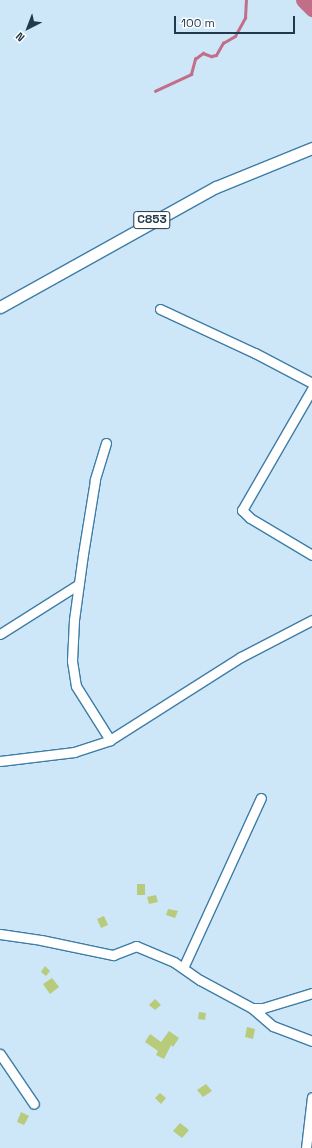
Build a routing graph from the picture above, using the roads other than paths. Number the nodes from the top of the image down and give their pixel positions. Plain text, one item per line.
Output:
1 (312, 148) edge
2 (0, 308) edge
3 (160, 309) dead end
4 (312, 383) edge
5 (312, 389) edge
6 (106, 443) dead end
7 (312, 555) edge
8 (79, 584) junction
9 (312, 620) edge
10 (0, 634) edge
11 (110, 740) junction
12 (0, 761) edge
13 (262, 798) dead end
14 (0, 934) edge
15 (184, 968) junction
16 (312, 993) edge
17 (252, 1008) junction
18 (312, 1041) edge
19 (0, 1054) edge
20 (312, 1097) edge
21 (34, 1104) dead end
22 (306, 1148) edge

1 - 2 main road, C853
3 - 4 street
5 - 7 street
6 - 8 street
8 - 10 street
8 - 11 street
9 - 11 street
11 - 12 street
13 - 15 street
14 - 15 street
15 - 17 street
16 - 17 street
17 - 18 street
19 - 21 street
20 - 22 street

